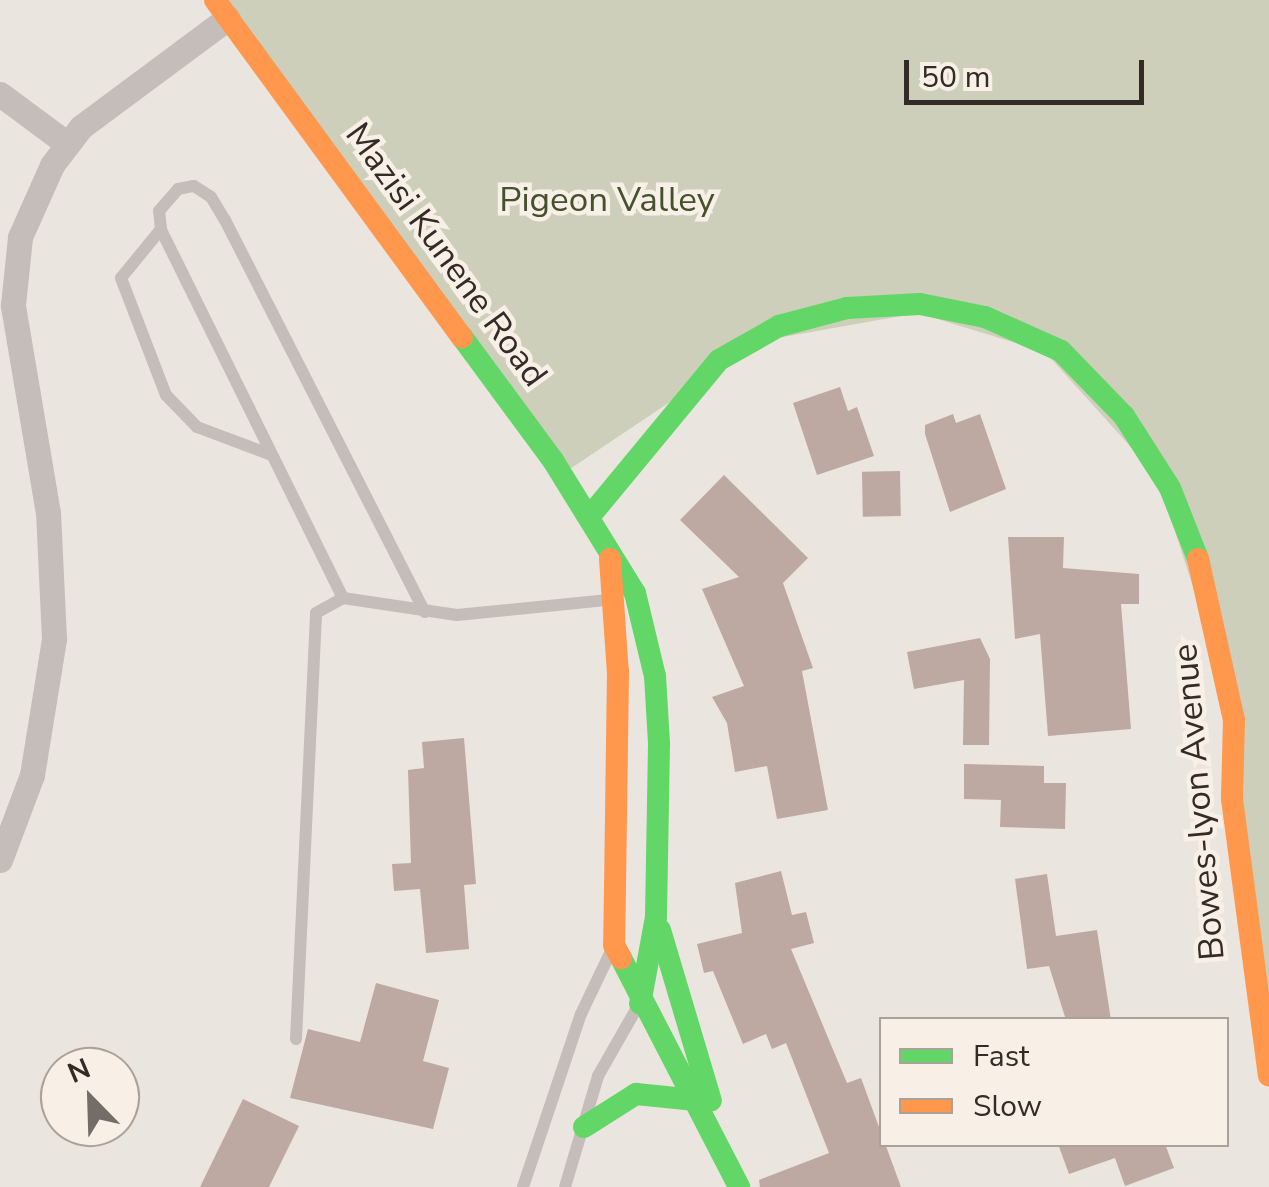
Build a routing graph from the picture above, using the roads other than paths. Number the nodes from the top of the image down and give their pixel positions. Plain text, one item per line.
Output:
1 (221, 9) edge
2 (0, 94) edge
3 (66, 143) junction
4 (161, 229) junction
5 (272, 455) junction
6 (590, 516) junction
7 (610, 559) junction
8 (635, 594) junction
9 (343, 598) junction
10 (607, 600) junction
11 (425, 612) junction
12 (0, 860) edge
13 (656, 917) junction
14 (614, 945) junction
15 (640, 1004) junction
16 (296, 1039) dead end
17 (1269, 1076) edge
18 (696, 1100) junction
19 (712, 1122) junction
20 (584, 1127) junction
21 (523, 1187) edge
22 (565, 1187) edge
23 (739, 1187) edge

1 - 3 street
1 - 6 street, Mazisi Kunene Road
2 - 3 street
3 - 12 street
4 - 5 lane
4 - 5 lane
4 - 11 lane
5 - 9 lane
6 - 7 street, Mazisi Kunene Road
6 - 17 street, Bowes-lyon Avenue
7 - 8 street, Mazisi Kunene Road
7 - 10 street, Mazisi Kunene Road
8 - 10 lane
8 - 13 street, Mazisi Kunene Road
9 - 11 lane
9 - 16 lane
10 - 11 lane
10 - 14 street, Mazisi Kunene Road
13 - 15 street
13 - 19 street
14 - 15 street
14 - 21 lane, Mazisi Kunene Road
15 - 18 street
15 - 20 lane
18 - 19 street
18 - 20 street
19 - 23 street
20 - 22 lane

